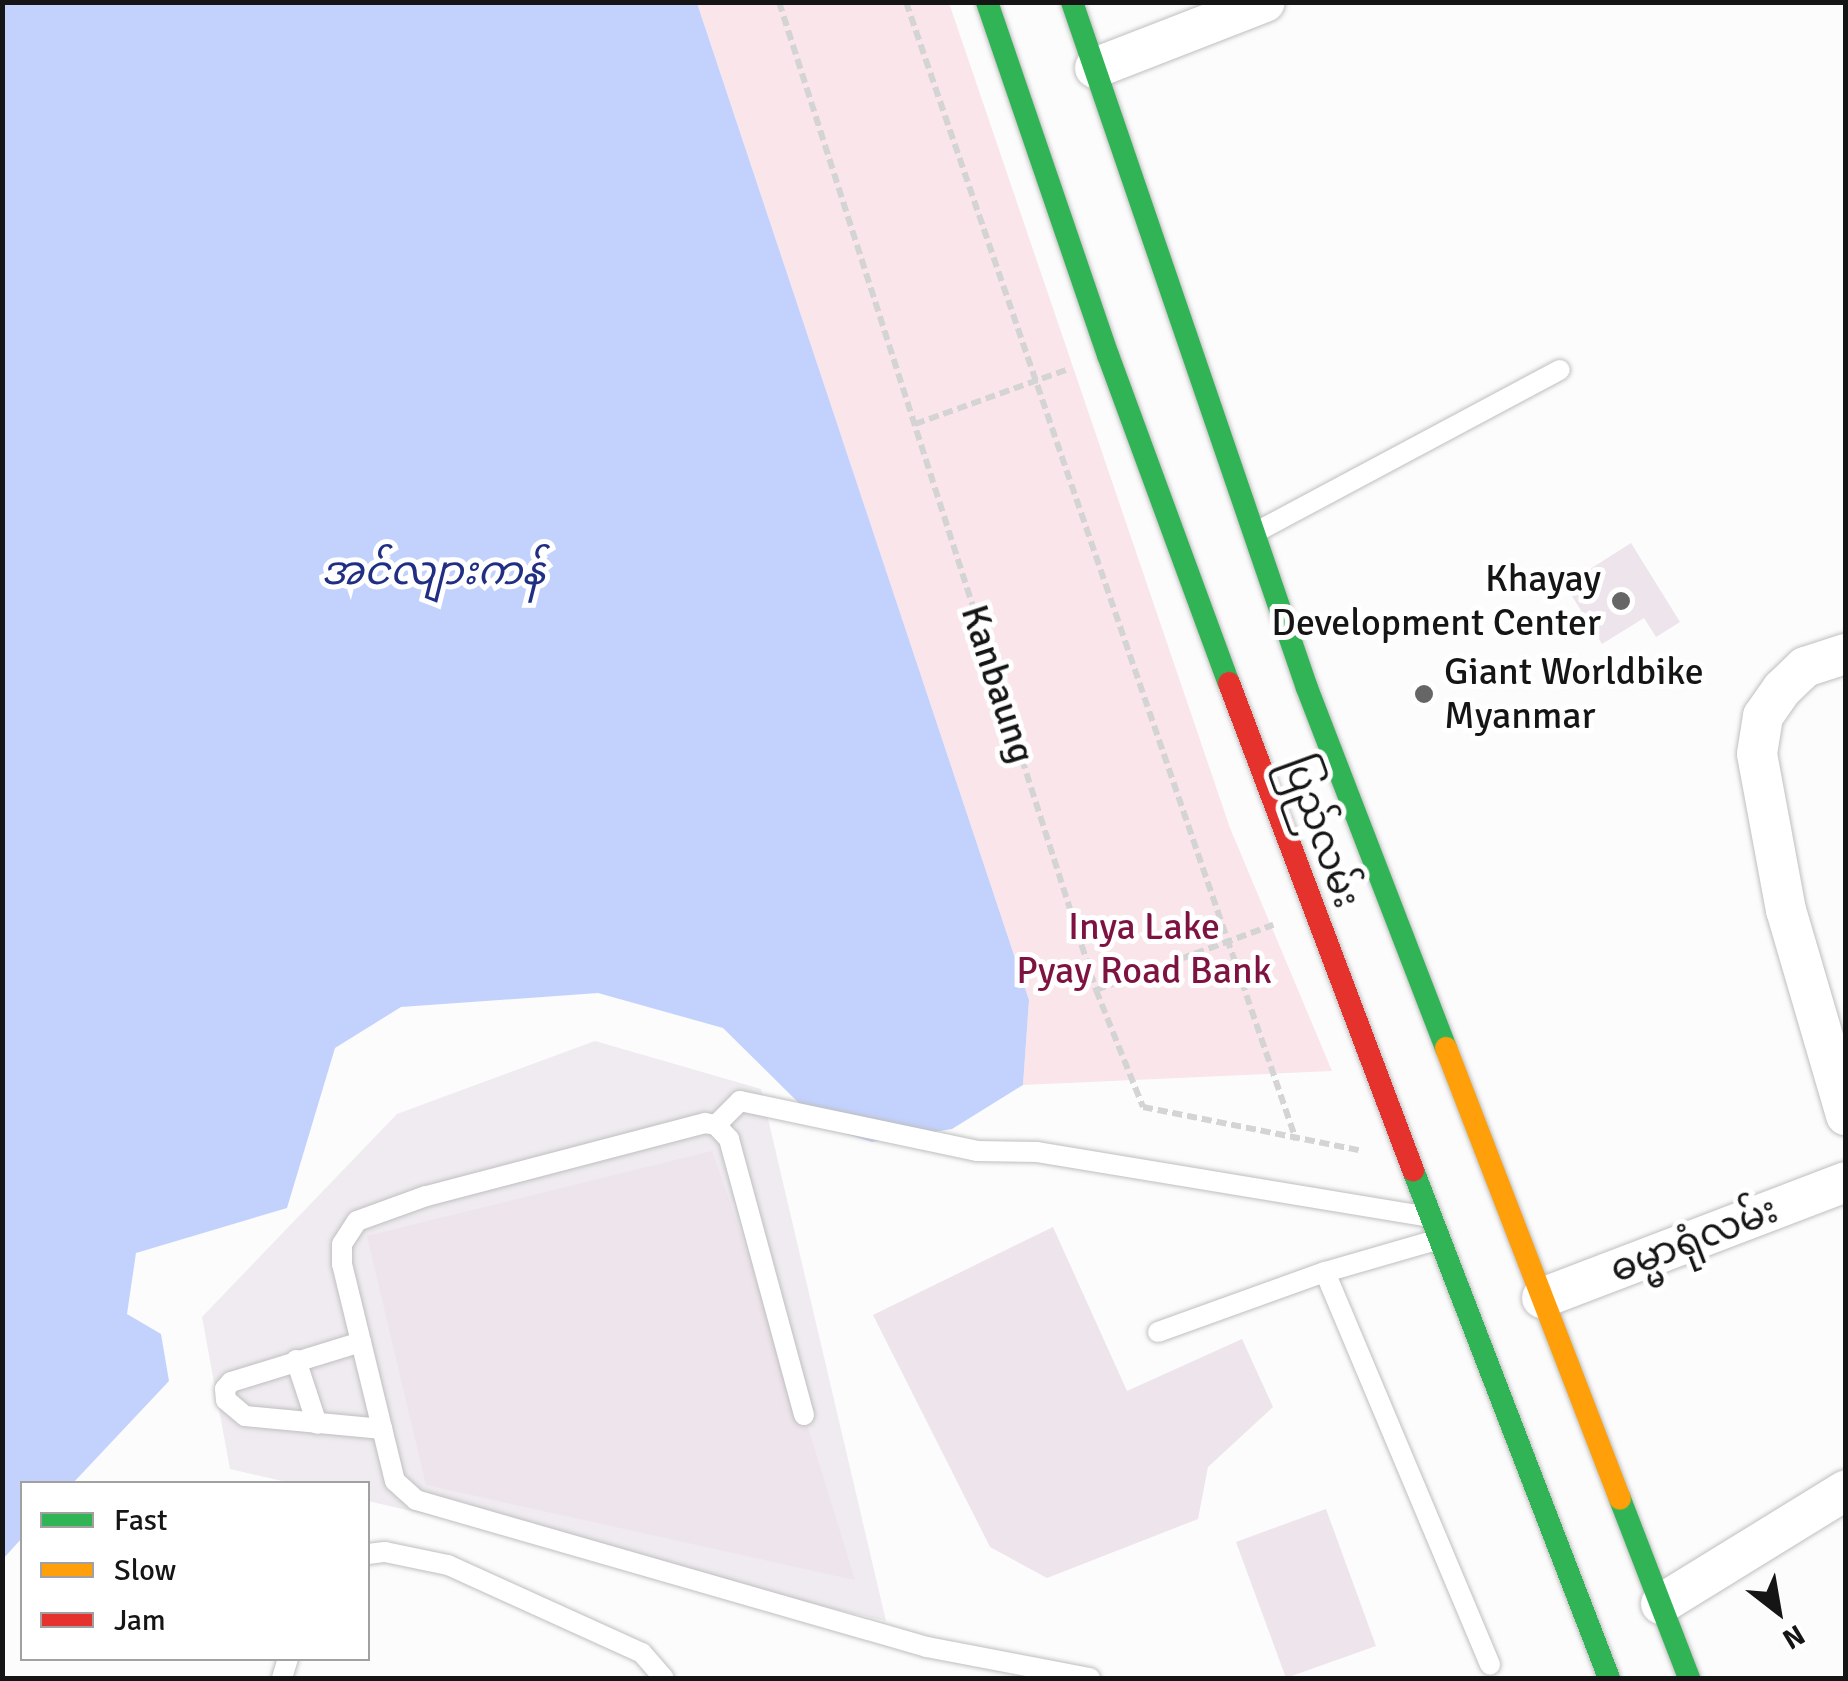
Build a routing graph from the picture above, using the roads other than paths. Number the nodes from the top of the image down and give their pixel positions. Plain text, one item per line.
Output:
1 (986, 2) edge
2 (1072, 2) edge
3 (1264, 2) edge
4 (1095, 68) junction
5 (1560, 370) dead end
6 (1252, 534) junction
7 (1845, 654) edge
8 (1846, 1115) edge
9 (716, 1125) junction
10 (1846, 1182) edge
11 (1432, 1208) junction
12 (1438, 1240) junction
13 (1325, 1272) junction
14 (1533, 1301) junction
15 (1158, 1332) dead end
16 (361, 1342) junction
17 (296, 1360) junction
18 (804, 1415) dead end
19 (317, 1424) junction
20 (382, 1429) junction
21 (1846, 1490) edge
22 (370, 1554) edge
23 (1661, 1604) junction
24 (1490, 1665) dead end
25 (664, 1678) edge
26 (1090, 1678) edge
27 (1609, 1678) edge
28 (1689, 1678) edge

1 - 11 highway, ပြည်လမ်း
2 - 4 highway, ပြည်လမ်း
3 - 4 street
4 - 6 highway, ပြည်လမ်း
5 - 6 lane
6 - 14 highway, ပြည်လမ်း
7 - 8 street
9 - 11 lane
9 - 16 lane
9 - 18 lane
10 - 14 street, ဓမ္မာရုံလမ်း
11 - 12 highway, ပြည်လမ်း
12 - 13 lane
12 - 27 highway, ပြည်လမ်း
13 - 15 lane
13 - 24 lane
14 - 23 highway, ပြည်လမ်း
16 - 17 lane
16 - 20 lane
17 - 19 lane
17 - 19 lane
19 - 20 lane
20 - 26 lane
21 - 23 street
22 - 25 lane
23 - 28 highway, ပြည်လမ်း

